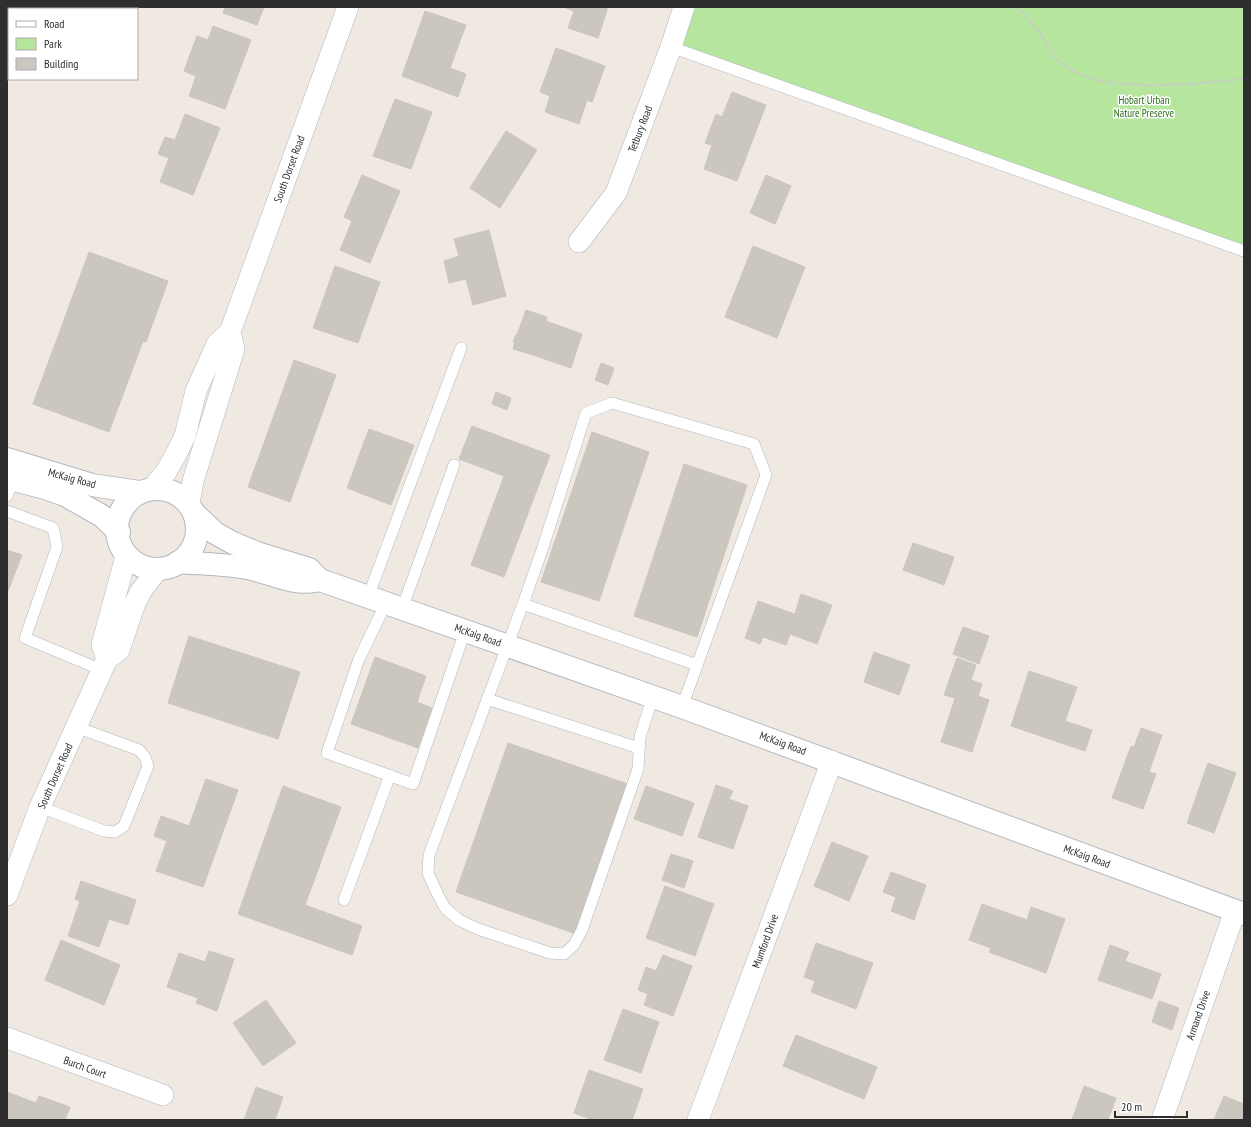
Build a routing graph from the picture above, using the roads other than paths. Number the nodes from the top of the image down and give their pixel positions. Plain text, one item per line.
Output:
1 (348, 7) edge
2 (684, 7) edge
3 (671, 47) junction
4 (580, 242) dead end
5 (1244, 251) edge
6 (230, 332) junction
7 (462, 348) dead end
8 (7, 459) edge
9 (454, 464) dead end
10 (9, 485) edge
11 (146, 491) junction
12 (192, 510) junction
13 (7, 511) edge
14 (118, 532) junction
15 (126, 556) junction
16 (178, 562) junction
17 (157, 570) junction
18 (320, 580) junction
19 (386, 603) junction
20 (523, 604) junction
21 (465, 631) junction
22 (508, 646) junction
23 (104, 664) junction
24 (697, 665) junction
25 (653, 696) junction
26 (487, 699) junction
27 (682, 707) junction
28 (76, 727) junction
29 (639, 748) junction
30 (832, 761) junction
31 (390, 775) junction
32 (40, 808) junction
33 (7, 894) edge
34 (344, 900) dead end
35 (1239, 913) edge
36 (7, 1038) edge
37 (163, 1095) dead end
38 (698, 1120) edge
39 (1162, 1120) edge

1 - 6 street, South Dorset Road
2 - 3 street, Tetbury Road
3 - 4 street, Tetbury Road
3 - 5 lane
6 - 11 street, South Dorset Road
6 - 12 street, South Dorset Road
7 - 19 lane
8 - 11 street, McKaig Road
9 - 19 lane
10 - 14 street, McKaig Road
11 - 12 street
11 - 14 street
12 - 16 street
12 - 18 street, McKaig Road
13 - 23 lane
14 - 15 street
15 - 17 street
15 - 23 street
16 - 17 street
16 - 18 street, McKaig Road
17 - 23 street, South Dorset Road
18 - 19 street, McKaig Road
19 - 21 street, McKaig Road
19 - 31 lane
20 - 22 lane
20 - 24 lane
20 - 24 lane
21 - 22 street, McKaig Road
21 - 31 lane
22 - 25 street, McKaig Road
22 - 26 lane
23 - 28 street, South Dorset Road
24 - 27 lane
25 - 27 street, McKaig Road
25 - 29 lane
26 - 29 lane
26 - 29 lane
27 - 30 street, McKaig Road
28 - 32 street, South Dorset Road
28 - 32 lane
30 - 35 street, McKaig Road
30 - 38 street, Mumford Drive
31 - 34 lane
32 - 33 street, South Dorset Road
35 - 39 street, Armand Drive
36 - 37 street, Burch Court

